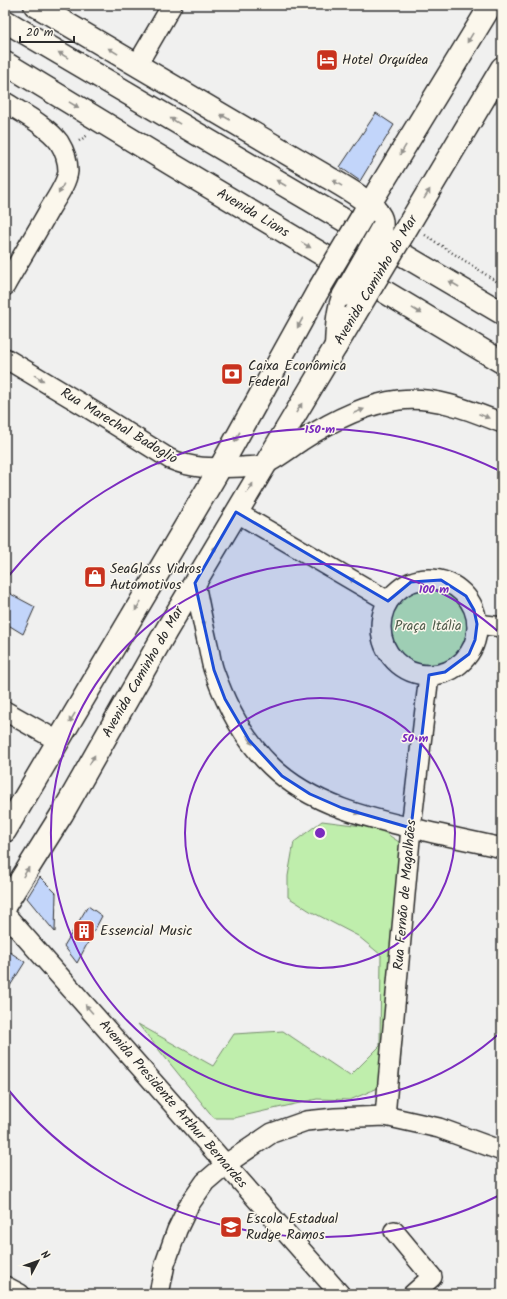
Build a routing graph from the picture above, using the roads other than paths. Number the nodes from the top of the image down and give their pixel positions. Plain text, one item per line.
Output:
1 (35, 5) edge
2 (172, 5) edge
3 (491, 5) edge
4 (5, 21) edge
5 (5, 63) edge
6 (137, 65) junction
7 (502, 68) edge
8 (5, 102) edge
9 (367, 210) junction
10 (5, 286) edge
11 (502, 313) edge
12 (336, 346) junction
13 (5, 358) edge
14 (502, 362) edge
15 (502, 423) edge
16 (264, 465) junction
17 (220, 468) junction
18 (236, 512) junction
19 (194, 583) junction
20 (388, 601) junction
21 (477, 624) junction
22 (502, 627) edge
23 (429, 675) junction
24 (5, 711) edge
25 (58, 741) junction
26 (411, 828) junction
27 (5, 831) edge
28 (502, 848) edge
29 (5, 905) edge
30 (5, 914) edge
31 (385, 1116) junction
32 (502, 1151) edge
33 (226, 1164) junction
34 (394, 1231) dead end
35 (5, 1286) edge
36 (20, 1294) edge
37 (159, 1294) edge
38 (340, 1294) edge
39 (413, 1294) edge

6 -> 1 main road
2 - 6 street
3 -> 9 main road
11 -> 4 main road
5 -> 14 main road, Avenida Lions
9 -> 6 main road
12 -> 7 main road, Avenida Caminho do Mar, bridge
8 -> 10 street
9 - 12 main road, bridge
9 -> 17 main road, bridge
16 -> 12 main road, Avenida Caminho do Mar
13 -> 17 street, Rua Marechal Badoglio
16 -> 15 street
16 - 17 street, Rua Marechal Badoglio
18 -> 16 main road, Avenida Caminho do Mar
17 -> 25 main road
19 -> 18 main road, Avenida Caminho do Mar
20 -> 18 street
19 -> 26 street
29 -> 19 main road, Avenida Caminho do Mar
20 - 21 street
20 - 23 street
21 - 22 street
21 - 23 street
23 - 26 street, Rua Fernão de Magalhães
24 - 25 street
25 - 27 main road
26 - 28 street
26 - 31 street, Rua Fernão de Magalhães
33 -> 30 street, Avenida Presidente Arthur Bernardes
31 - 32 street
31 - 33 street
33 - 37 street
33 - 38 street, Avenida Presidente Arthur Bernardes
34 - 39 street
35 - 36 street

